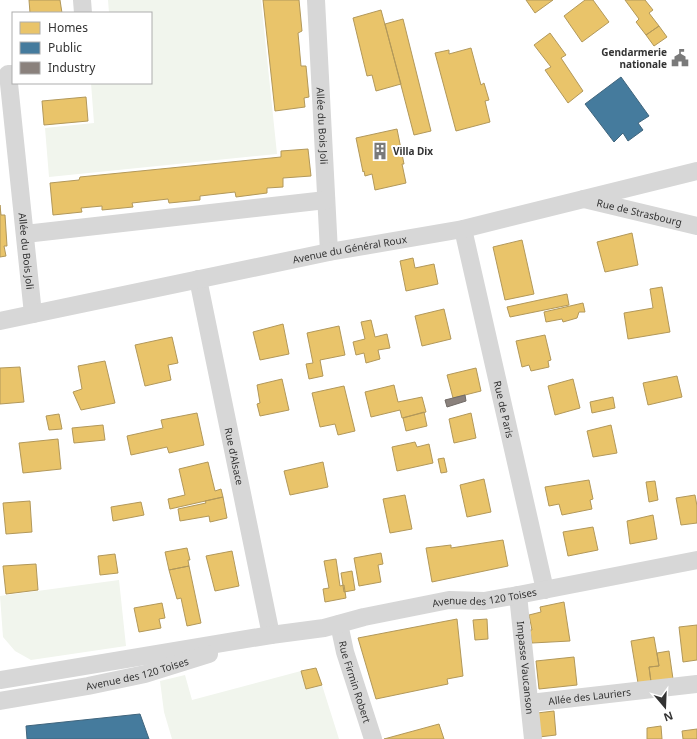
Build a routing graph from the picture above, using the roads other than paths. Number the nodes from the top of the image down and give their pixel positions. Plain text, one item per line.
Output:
1 (82, 0) edge
2 (316, 0) edge
3 (83, 12) edge
4 (12, 74) edge
5 (697, 171) edge
6 (581, 199) junction
7 (326, 200) junction
8 (697, 226) edge
9 (463, 229) junction
10 (25, 234) junction
11 (329, 252) junction
12 (198, 279) junction
13 (33, 314) junction
14 (0, 321) edge
15 (697, 560) edge
16 (545, 590) junction
17 (518, 596) junction
18 (339, 624) junction
19 (271, 635) junction
20 (0, 680) edge
21 (697, 684) edge
22 (0, 701) edge
23 (530, 703) junction
24 (373, 739) edge
25 (533, 739) edge

1 - 3 street
2 - 7 street, Allée du Bois Joli
4 - 10 street, Allée du Bois Joli
5 - 6 street, Avenue du Général Roux
6 - 8 street, Rue de Strasbourg
6 - 9 street, Avenue du Général Roux
7 - 10 street
7 - 11 street, Allée du Bois Joli
9 - 11 street, Avenue du Général Roux
9 - 16 street, Rue de Paris
10 - 13 street, Allée du Bois Joli
11 - 12 street, Avenue du Général Roux
12 - 13 street, Avenue du Général Roux
12 - 19 street, Rue d'Alsace
13 - 14 street, Avenue du Général Roux
15 - 16 street, Avenue des 120 Toises
16 - 17 street, Avenue des 120 Toises
17 - 18 street, Avenue des 120 Toises
17 - 23 street, Impasse Vaucanson
18 - 19 street, Avenue des 120 Toises
18 - 24 street, Rue Firmin Robert
19 - 20 street, Avenue des 120 Toises
19 - 22 street, Avenue des 120 Toises
21 - 23 street, Allée des Lauriers
23 - 25 street, Impasse Vaucanson

